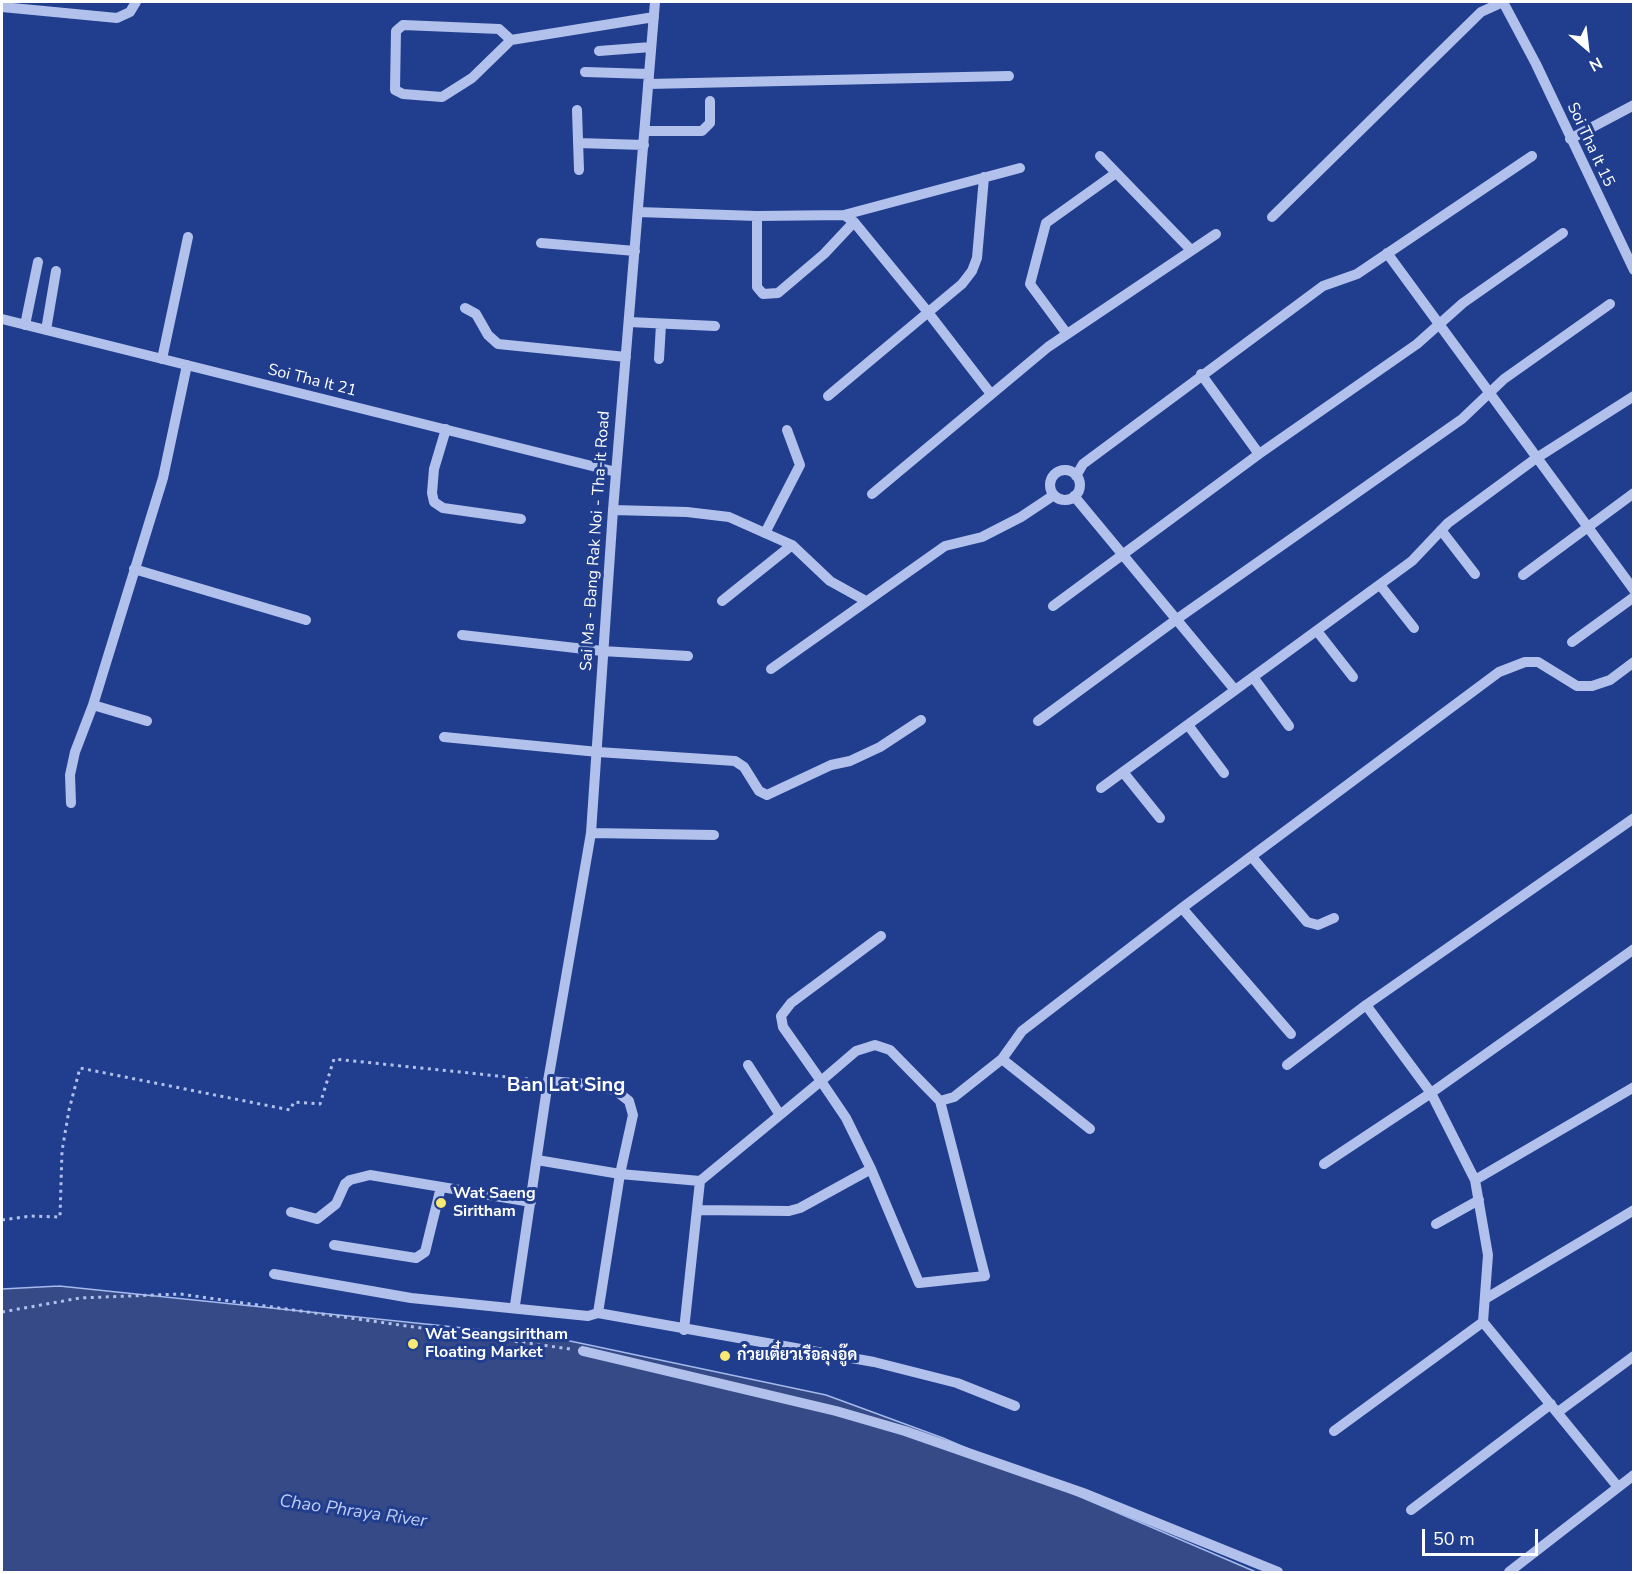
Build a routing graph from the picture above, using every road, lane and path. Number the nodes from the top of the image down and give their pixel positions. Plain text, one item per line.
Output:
1 (136, 2) edge
2 (655, 2) edge
3 (1503, 2) edge
4 (2, 7) edge
5 (654, 16) junction
6 (511, 39) junction
7 (651, 47) junction
8 (599, 51) dead end
9 (585, 72) dead end
10 (1009, 76) dead end
11 (649, 79) junction
12 (710, 101) dead end
13 (1634, 105) edge
14 (577, 110) dead end
15 (645, 131) junction
16 (1570, 139) junction
17 (578, 143) junction
18 (644, 145) junction
19 (1100, 156) dead end
20 (1532, 156) dead end
21 (1020, 168) dead end
22 (579, 170) dead end
23 (1116, 173) junction
24 (984, 177) junction
25 (638, 212) junction
26 (844, 214) junction
27 (757, 216) junction
28 (1272, 217) dead end
29 (854, 222) junction
30 (1563, 233) dead end
31 (1216, 234) dead end
32 (188, 237) dead end
33 (541, 243) dead end
34 (1191, 250) junction
35 (635, 251) junction
36 (1387, 253) junction
37 (38, 262) dead end
38 (1632, 263) edge
39 (56, 272) dead end
40 (1610, 304) dead end
41 (465, 308) dead end
42 (927, 311) junction
43 (2, 319) edge
44 (629, 322) junction
45 (661, 324) junction
46 (25, 325) junction
47 (1440, 325) junction
48 (714, 326) dead end
49 (46, 330) junction
50 (1067, 334) junction
51 (626, 357) junction
52 (162, 359) junction
53 (659, 359) dead end
54 (187, 365) junction
55 (1201, 374) junction
56 (1488, 392) junction
57 (992, 394) junction
58 (828, 396) dead end
59 (1634, 396) edge
60 (446, 429) junction
61 (788, 430) dead end
62 (1259, 454) junction
63 (1535, 459) junction
64 (616, 472) junction
65 (1076, 476) junction
66 (1634, 493) edge
67 (872, 494) dead end
68 (1054, 495) junction
69 (1074, 496) junction
70 (613, 510) junction
71 (521, 519) dead end
72 (1588, 526) junction
73 (1441, 530) junction
74 (765, 533) junction
75 (792, 545) junction
76 (1123, 554) junction
77 (134, 569) junction
78 (1475, 574) dead end
79 (1522, 575) dead end
80 (1380, 585) junction
81 (1634, 590) edge
82 (1634, 597) edge
83 (722, 601) dead end
84 (866, 601) junction
85 (1053, 606) dead end
86 (1177, 619) junction
87 (306, 620) dead end
88 (1414, 628) dead end
89 (1317, 631) junction
90 (462, 635) dead end
91 (1572, 642) dead end
92 (602, 651) junction
93 (688, 656) dead end
94 (1634, 662) edge
95 (771, 669) dead end
96 (1253, 677) junction
97 (1353, 677) dead end
98 (1235, 690) junction
99 (93, 705) junction
100 (921, 720) dead end
101 (147, 721) dead end
102 (1038, 721) dead end
103 (1188, 725) junction
104 (1289, 726) dead end
105 (444, 737) dead end
106 (598, 752) junction
107 (1123, 772) junction
108 (1224, 773) dead end
109 (1101, 788) dead end
110 (71, 803) dead end
111 (1160, 818) dead end
112 (1634, 818) edge
113 (591, 833) junction
114 (714, 834) dead end
115 (1252, 857) junction
116 (1182, 908) junction
117 (1334, 918) dead end
118 (881, 936) dead end
119 (1634, 949) edge
120 (1366, 1005) junction
121 (1291, 1034) dead end
122 (1002, 1059) junction
123 (748, 1065) dead end
124 (1287, 1065) dead end
125 (548, 1081) junction
126 (821, 1081) junction
127 (1634, 1088) edge
128 (1431, 1093) junction
129 (940, 1101) junction
130 (780, 1115) junction
131 (1090, 1129) dead end
132 (537, 1160) junction
133 (1324, 1164) dead end
134 (871, 1169) junction
135 (620, 1174) junction
136 (1475, 1180) junction
137 (700, 1181) junction
138 (441, 1187) junction
139 (1479, 1200) junction
140 (531, 1202) junction
141 (697, 1210) junction
142 (1634, 1210) edge
143 (291, 1212) dead end
144 (2, 1220) edge
145 (1436, 1224) dead end
146 (334, 1245) dead end
147 (274, 1274) dead end
148 (1485, 1299) junction
149 (515, 1305) dead end
150 (2, 1312) edge
151 (598, 1313) junction
152 (1483, 1322) junction
153 (684, 1330) junction
154 (583, 1351) joint
155 (1634, 1356) edge
156 (1015, 1406) dead end
157 (1555, 1408) junction
158 (1334, 1431) dead end
159 (1634, 1474) edge
160 (1617, 1487) junction
161 (1411, 1510) dead end
162 (1278, 1572) edge
163 (1509, 1572) edge

1 - 4 street
2 - 5 street, Sai Ma - Bang Rak Noi - Tha-it Road
3 - 16 street, Soi Tha It 15
3 - 28 street
5 - 6 street
5 - 7 street, Sai Ma - Bang Rak Noi - Tha-it Road
6 - 6 street
7 - 8 street
7 - 11 street, Sai Ma - Bang Rak Noi - Tha-it Road
9 - 11 street
10 - 11 street
11 - 15 street, Sai Ma - Bang Rak Noi - Tha-it Road
12 - 15 street
13 - 16 street
14 - 17 street
15 - 18 street, Sai Ma - Bang Rak Noi - Tha-it Road
16 - 38 street, Soi Tha It 15
17 - 18 street
17 - 22 street
18 - 25 street, Sai Ma - Bang Rak Noi - Tha-it Road
19 - 23 street
20 - 36 street
21 - 24 street
23 - 34 street
23 - 50 street
24 - 26 street
24 - 42 street
25 - 27 street
25 - 35 street, Sai Ma - Bang Rak Noi - Tha-it Road
26 - 27 street
26 - 29 street
27 - 29 street
29 - 42 street
30 - 47 street
31 - 34 street
32 - 52 street
33 - 35 street
34 - 50 street
35 - 44 street, Sai Ma - Bang Rak Noi - Tha-it Road
36 - 47 street
36 - 55 street
37 - 46 street
39 - 49 street
40 - 56 street
41 - 51 street
42 - 57 street
42 - 58 street
43 - 46 street, Soi Tha It 21
44 - 45 street
44 - 51 street, Sai Ma - Bang Rak Noi - Tha-it Road
45 - 48 street
45 - 53 street
46 - 49 street, Soi Tha It 21
47 - 56 street
47 - 62 street
49 - 52 street, Soi Tha It 21
50 - 57 street
51 - 64 street, Sai Ma - Bang Rak Noi - Tha-it Road
52 - 54 street, Soi Tha It 21
54 - 60 street, Soi Tha It 21
54 - 77 street
55 - 62 street
55 - 65 street
56 - 63 street
56 - 86 street
57 - 67 street
59 - 63 street
60 - 64 street, Soi Tha It 21
60 - 71 street
61 - 74 street
62 - 76 street
63 - 72 street
63 - 73 street
64 - 70 street, Sai Ma - Bang Rak Noi - Tha-it Road
65 - 68 street
65 - 69 street
66 - 72 street
68 - 69 street
68 - 84 street
69 - 76 street
70 - 74 street
70 - 92 street, Sai Ma - Bang Rak Noi - Tha-it Road
72 - 79 street
72 - 81 street
73 - 78 street
73 - 80 street
74 - 75 street
75 - 83 street
75 - 84 street
76 - 85 street
76 - 86 street
77 - 87 street
77 - 99 street
80 - 88 street
80 - 89 street
82 - 91 street
84 - 95 street
86 - 98 street
86 - 102 street
89 - 96 street
89 - 97 street
90 - 92 street
92 - 93 street
92 - 106 street, Sai Ma - Bang Rak Noi - Tha-it Road
94 - 115 street
96 - 98 street
96 - 104 street
98 - 103 street
99 - 101 street
99 - 110 street
100 - 106 street
103 - 107 street
103 - 108 street
105 - 106 street
106 - 113 street, Sai Ma - Bang Rak Noi - Tha-it Road
107 - 109 street
107 - 111 street
112 - 120 street
113 - 114 street
113 - 125 street, Sai Ma - Bang Rak Noi - Tha-it Road
115 - 116 street
115 - 117 street
116 - 121 street
116 - 122 street
118 - 126 street
119 - 128 street
120 - 124 street
120 - 128 street
122 - 129 street
122 - 131 street
123 - 130 street
125 - 132 street, Sai Ma - Bang Rak Noi - Tha-it Road
125 - 135 street
125 - 144 path
126 - 129 street
126 - 130 street
126 - 134 street
127 - 136 street
128 - 133 street
128 - 136 street
129 - 134 street
130 - 137 street
132 - 135 street
132 - 140 street, Sai Ma - Bang Rak Noi - Tha-it Road
134 - 141 street
135 - 137 street
135 - 151 street
136 - 139 street
137 - 141 street
138 - 140 street
138 - 143 street
138 - 146 street
139 - 145 street
139 - 148 street
140 - 149 street, Sai Ma - Bang Rak Noi - Tha-it Road
141 - 153 street
142 - 148 street
147 - 151 street
148 - 152 street
150 - 154 path
151 - 153 street
152 - 157 street
152 - 158 street
153 - 156 street
154 - 162 street
155 - 157 street
157 - 160 street
157 - 161 street
159 - 160 street
160 - 163 street

